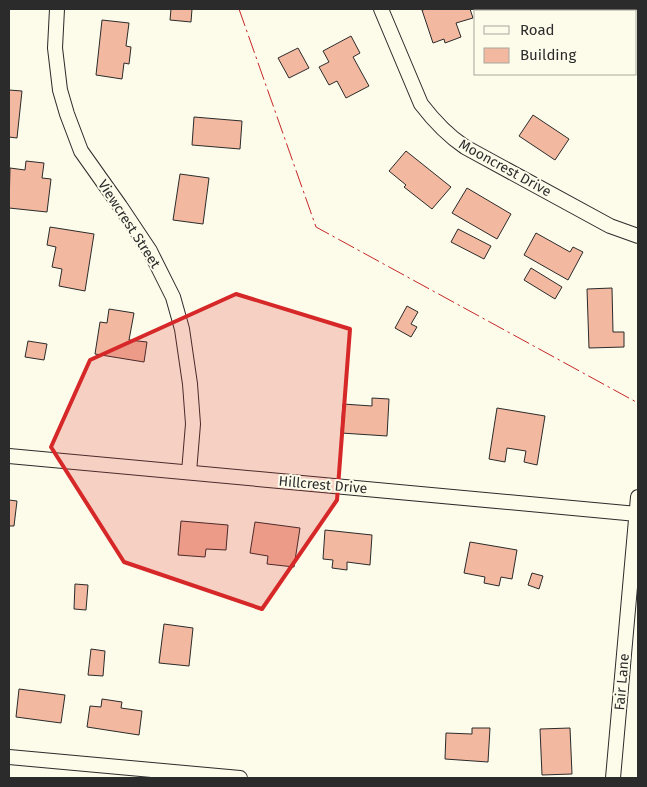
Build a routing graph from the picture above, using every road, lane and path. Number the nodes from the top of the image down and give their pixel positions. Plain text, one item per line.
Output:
1 (57, 9) edge
2 (380, 9) edge
3 (638, 236) edge
4 (9, 456) edge
5 (189, 472) junction
6 (638, 497) edge
7 (637, 514) junction
8 (633, 609) edge
9 (9, 757) edge
10 (240, 778) edge
11 (613, 778) edge

1 - 5 street, Viewcrest Street
2 - 3 street, Mooncrest Drive
4 - 5 street, Hillcrest Drive
5 - 7 street, Hillcrest Drive
6 - 7 street, Fair Lane
7 - 8 street, Fair Lane
8 - 11 street, Fair Lane
9 - 10 street

